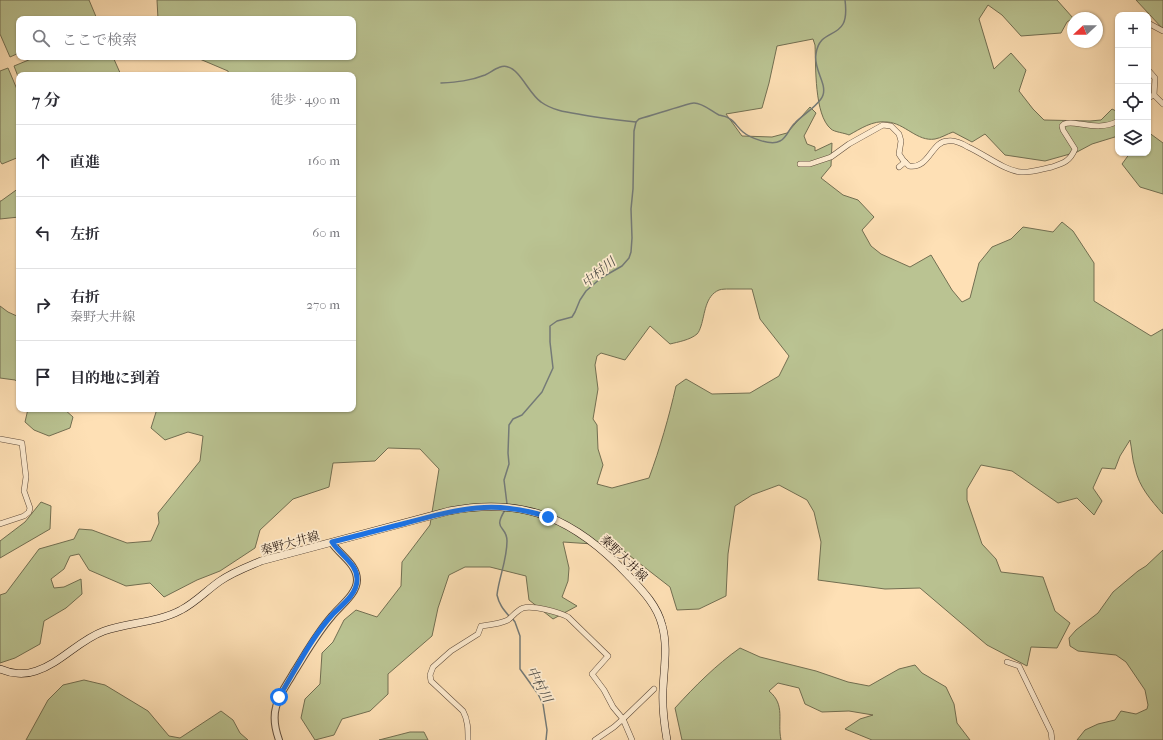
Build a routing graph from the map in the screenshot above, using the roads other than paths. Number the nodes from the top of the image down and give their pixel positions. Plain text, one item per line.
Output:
1 (1151, 25) edge
2 (1163, 31) edge
3 (1151, 73) edge
4 (1154, 95) junction
5 (1151, 96) edge
6 (1163, 104) edge
7 (1115, 123) edge
8 (905, 162) junction
9 (800, 164) dead end
10 (898, 167) dead end
11 (0, 439) edge
12 (0, 524) edge
13 (332, 542) junction
14 (1007, 662) dead end
15 (0, 669) edge
16 (654, 689) dead end
17 (623, 719) junction
18 (279, 740) edge
19 (468, 740) edge
20 (595, 740) edge
21 (632, 740) edge
22 (667, 740) edge
23 (1052, 740) edge

1 - 2 street
3 - 4 street
4 - 5 street
4 - 6 street
7 - 8 street
8 - 9 street
8 - 10 street
11 - 12 street
13 - 15 main road, 秦野大井線
13 - 18 street
13 - 22 main road, 秦野大井線
14 - 23 street
16 - 17 street
17 - 19 street
17 - 20 street
17 - 21 street

